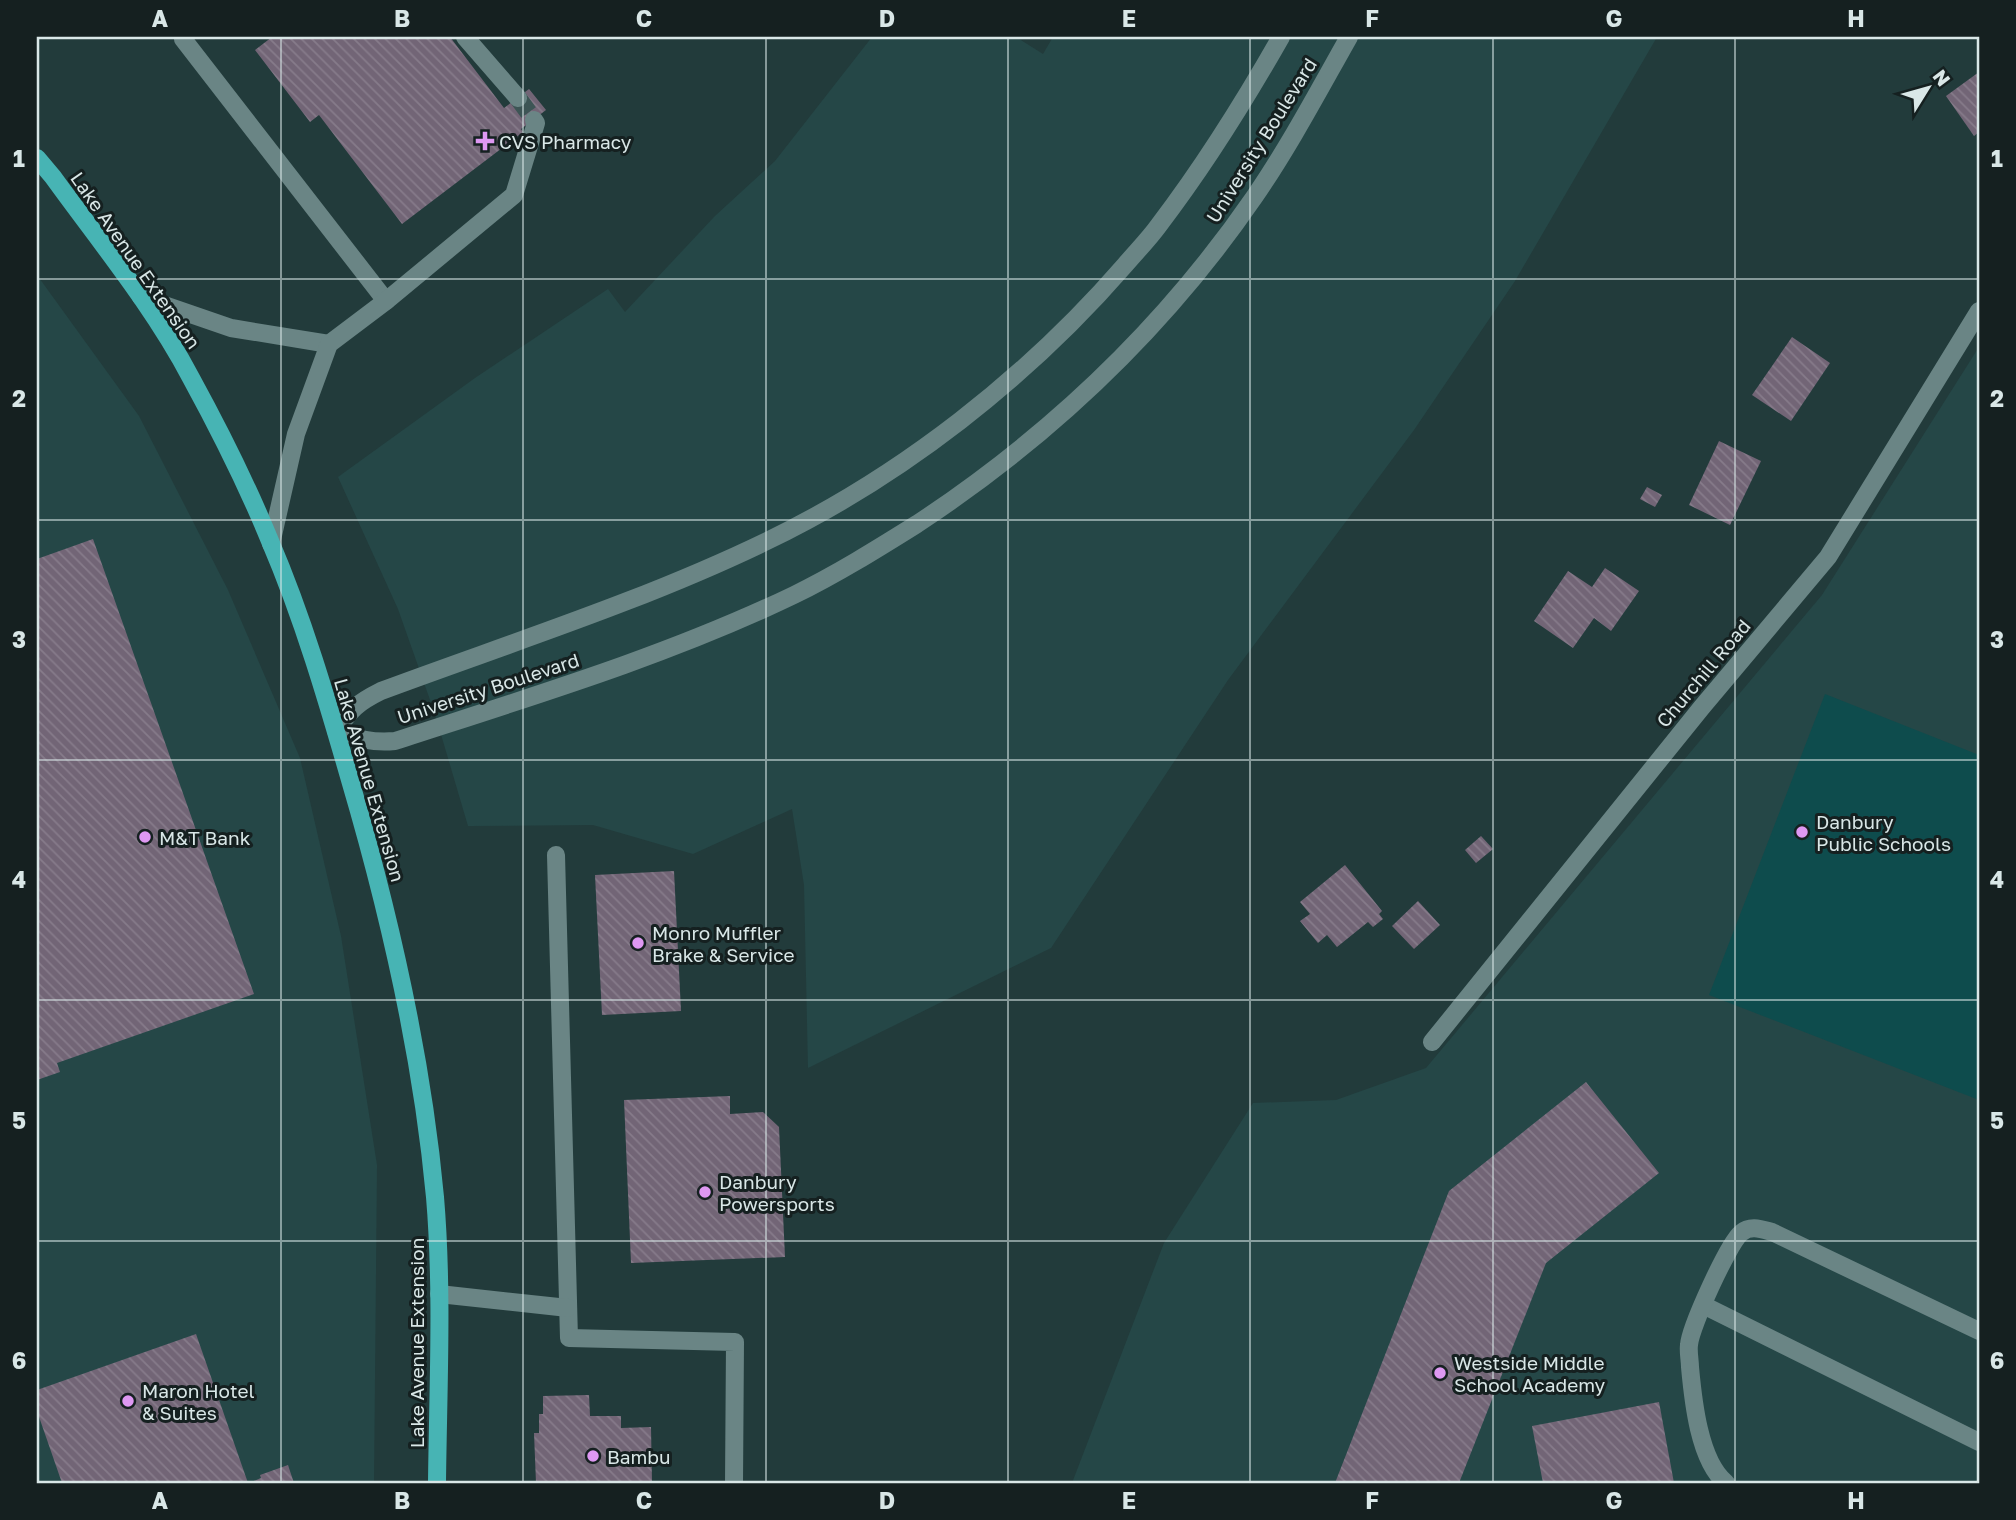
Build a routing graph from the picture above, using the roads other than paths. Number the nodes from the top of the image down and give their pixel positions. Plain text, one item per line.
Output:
1 (186, 37) edge
2 (465, 37) edge
3 (1281, 37) edge
4 (1349, 37) edge
5 (517, 98) tunnel mouth
6 (534, 120) dead end
7 (37, 158) edge
8 (141, 297) junction
9 (386, 301) junction
10 (1979, 312) edge
11 (330, 344) junction
12 (271, 544) junction
13 (336, 731) junction
14 (556, 855) dead end
15 (1432, 1042) dead end
16 (439, 1294) junction
17 (1703, 1305) junction
18 (568, 1308) junction
19 (1979, 1331) edge
20 (1979, 1442) edge
21 (437, 1483) edge
22 (734, 1483) edge
23 (1726, 1483) edge

1 - 9 street
2 - 5 street
3 - 13 street, University Boulevard
4 - 13 street, University Boulevard
6 - 9 street
7 - 8 main road, Lake Avenue Extension
8 - 11 street
8 - 12 main road, Lake Avenue Extension
9 - 11 street
10 - 15 street, Churchill Road
11 - 12 street
12 - 13 main road, Lake Avenue Extension
13 - 16 main road, Lake Avenue Extension
14 - 18 street
16 - 18 street
16 - 21 main road, Lake Avenue Extension
17 - 19 street
17 - 20 street
17 - 23 street
18 - 22 street

